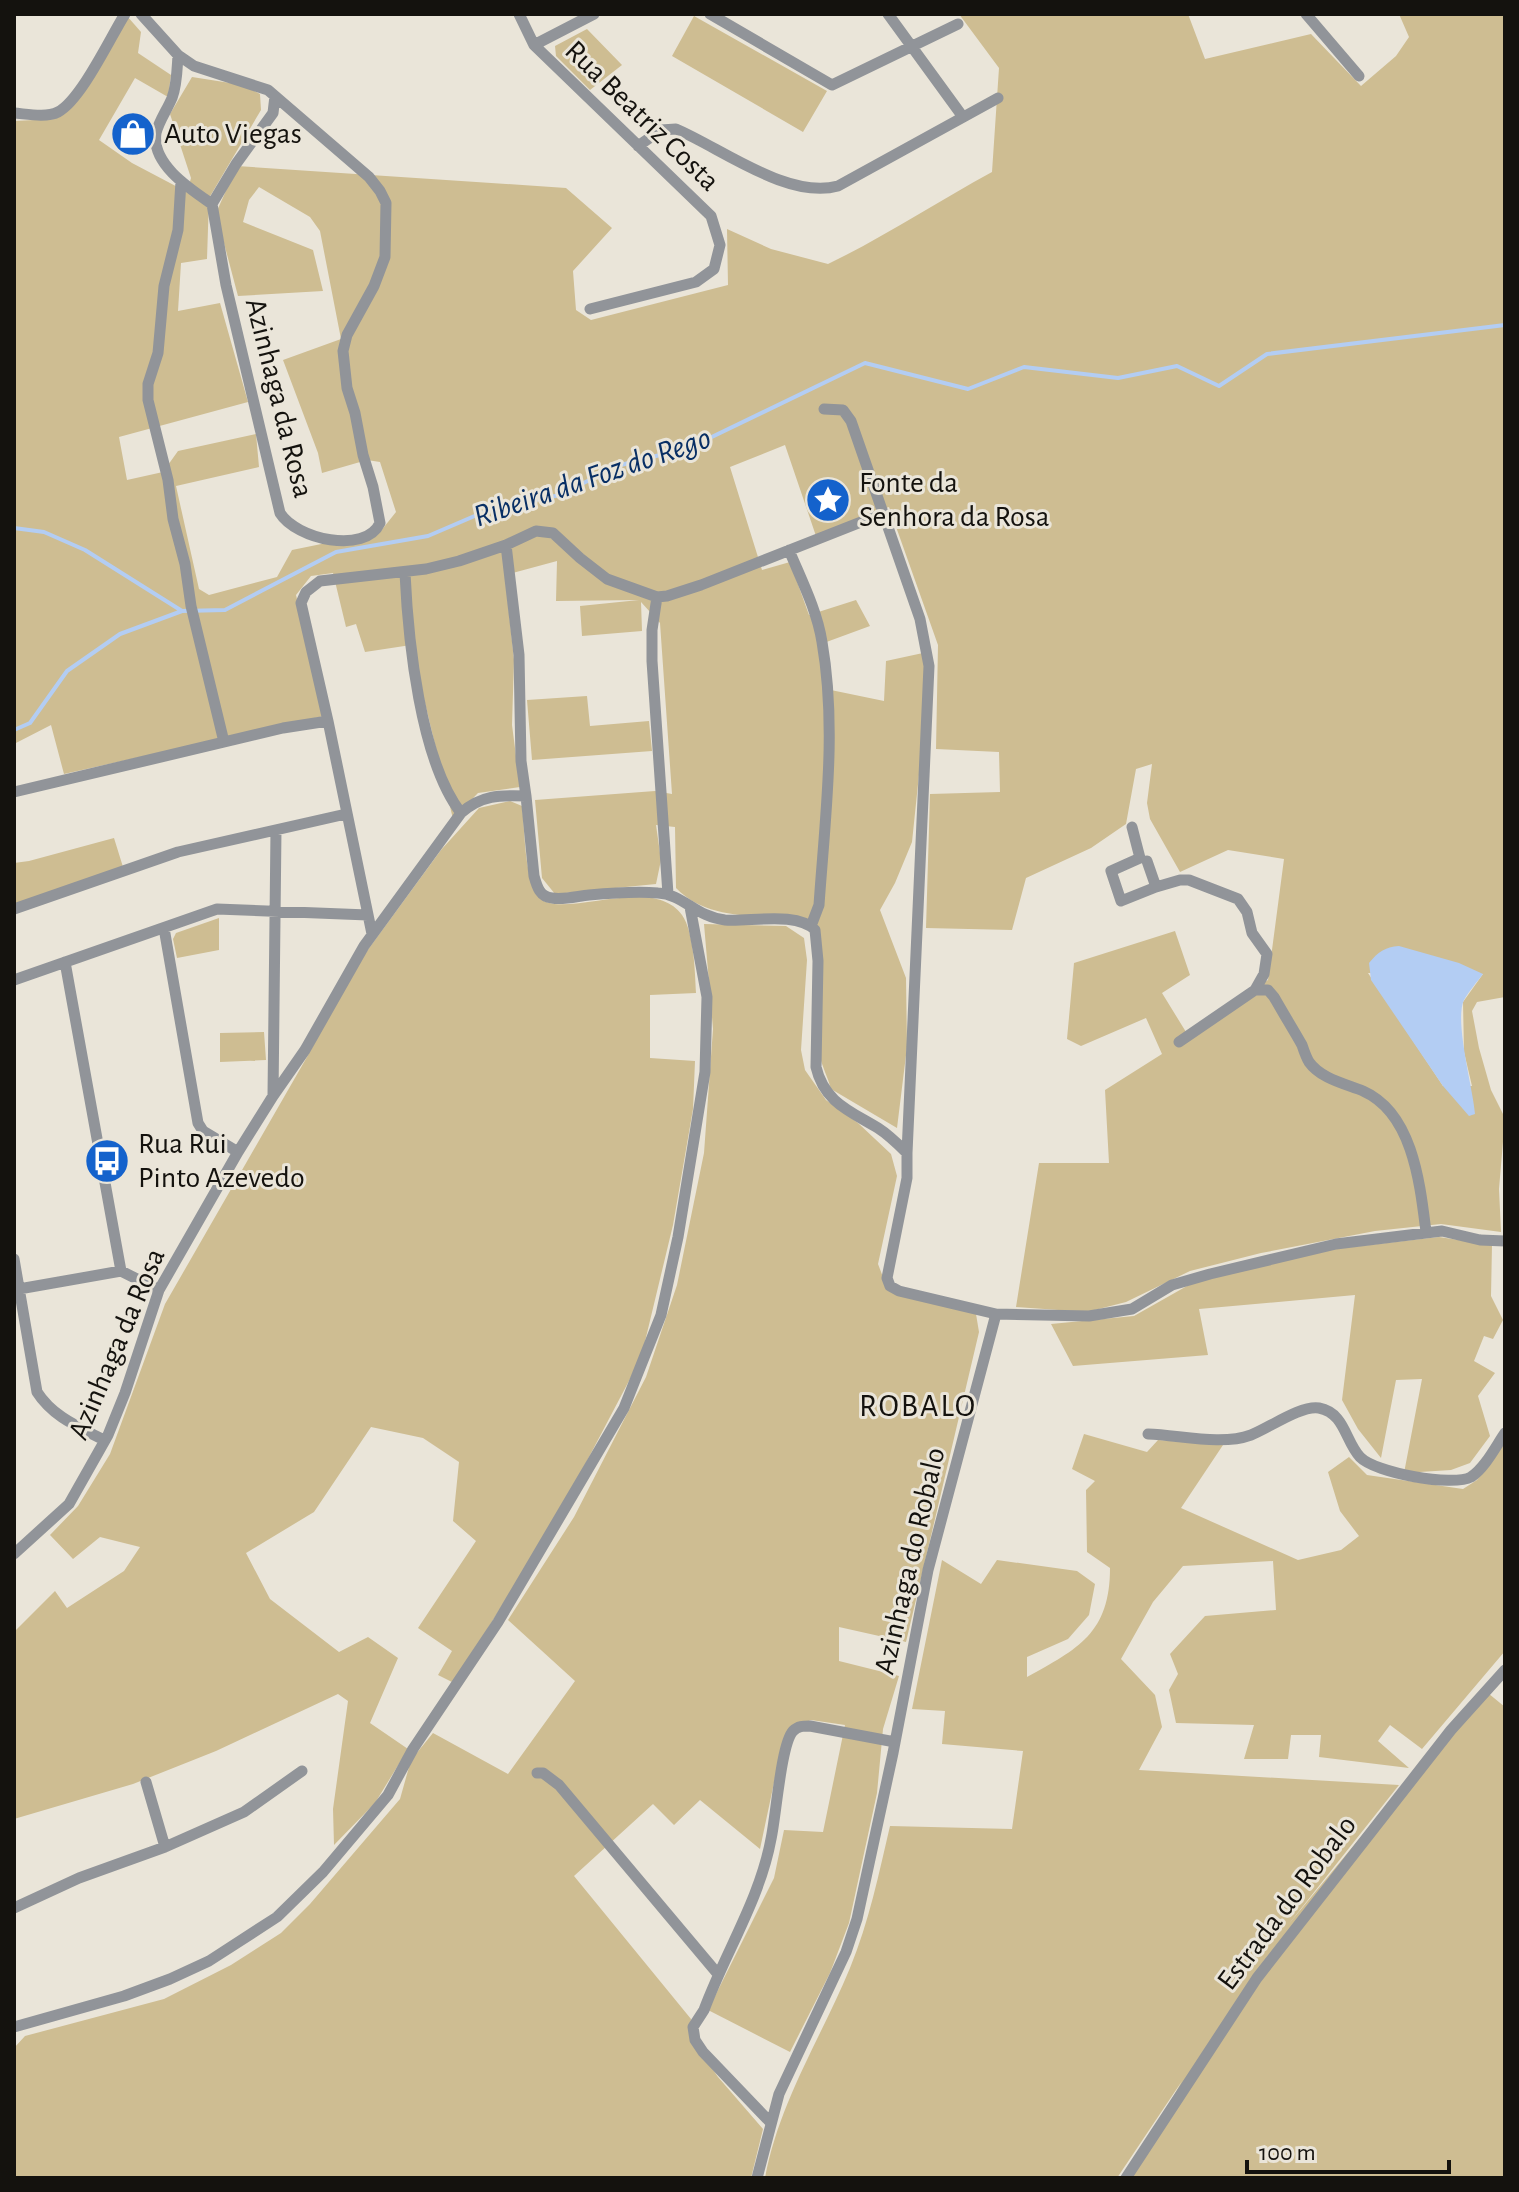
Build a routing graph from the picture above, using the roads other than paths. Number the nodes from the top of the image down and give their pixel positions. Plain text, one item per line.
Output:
1 (125, 14) edge
2 (141, 14) edge
3 (519, 14) edge
4 (594, 14) edge
5 (710, 14) edge
6 (888, 14) edge
7 (1306, 14) edge
8 (958, 24) dead end
9 (534, 45) junction
10 (911, 47) junction
11 (178, 55) junction
12 (1359, 76) dead end
13 (275, 96) junction
14 (998, 98) dead end
15 (14, 113) edge
16 (963, 117) junction
17 (638, 146) junction
18 (181, 181) junction
19 (212, 204) junction
20 (590, 309) dead end
21 (824, 409) dead end
22 (884, 513) junction
23 (506, 545) junction
24 (789, 550) junction
25 (405, 573) junction
26 (657, 597) junction
27 (328, 721) junction
28 (224, 742) junction
29 (14, 792) edge
30 (526, 796) junction
31 (461, 813) junction
32 (346, 814) junction
33 (1132, 827) dead end
34 (276, 830) junction
35 (1147, 861) dead end
36 (1156, 887) junction
37 (668, 894) junction
38 (690, 907) junction
39 (14, 909) edge
40 (274, 912) junction
41 (368, 915) junction
42 (811, 926) junction
43 (164, 928) junction
44 (372, 934) junction
45 (65, 962) junction
46 (14, 980) edge
47 (1255, 990) junction
48 (1179, 1042) dead end
49 (273, 1096) junction
50 (238, 1152) junction
51 (907, 1153) junction
52 (1426, 1232) junction
53 (1505, 1241) edge
54 (14, 1259) edge
55 (121, 1271) junction
56 (19, 1289) junction
57 (159, 1290) junction
58 (996, 1314) junction
59 (1505, 1433) edge
60 (1148, 1434) dead end
61 (104, 1440) junction
62 (14, 1554) edge
63 (1505, 1670) edge
64 (895, 1742) junction
65 (302, 1771) dead end
66 (537, 1773) dead end
67 (146, 1782) dead end
68 (165, 1847) junction
69 (14, 1908) edge
70 (717, 1973) junction
71 (14, 2027) edge
72 (771, 2123) junction
73 (757, 2178) edge
74 (1126, 2178) edge

1 - 15 street
2 - 11 street, Azinhaga da Rosa
3 - 9 street, Rua Beatriz Costa
4 - 9 street
5 - 10 street
6 - 10 street
7 - 12 street
8 - 10 street
9 - 17 street, Rua Beatriz Costa
10 - 16 street
11 - 13 street, Azinhaga da Rosa
11 - 18 street
13 - 19 street
13 - 19 street, Azinhaga da Rosa
14 - 16 street
16 - 17 street
17 - 20 street, Rua Beatriz Costa
18 - 19 street
18 - 28 street
21 - 22 street
22 - 24 street
22 - 51 street
23 - 25 street
23 - 26 street
23 - 30 street
24 - 26 street
24 - 42 street
25 - 27 street
25 - 31 street
26 - 37 street
27 - 28 street
27 - 32 street
28 - 29 street
30 - 31 street, Azinhaga da Rosa
30 - 37 street
31 - 44 street, Azinhaga da Rosa
32 - 34 street
32 - 41 street
33 - 36 street
34 - 39 street
34 - 40 street
35 - 36 street
36 - 47 street
37 - 38 street
38 - 42 street
38 - 71 street
40 - 41 street
40 - 43 street
40 - 49 street
41 - 44 street
42 - 51 street
43 - 45 street
43 - 50 street
44 - 49 street, Azinhaga da Rosa
45 - 46 street
45 - 55 street
47 - 48 street
47 - 52 street
49 - 50 street, Azinhaga da Rosa
50 - 57 street, Azinhaga da Rosa
51 - 58 street
52 - 53 street
52 - 58 street
54 - 56 street
55 - 56 street
55 - 57 street
56 - 61 street
57 - 61 street, Azinhaga da Rosa
58 - 64 street, Azinhaga do Robalo
59 - 60 street
61 - 62 street, Azinhaga da Rosa
63 - 74 street, Estrada do Robalo
64 - 70 street
64 - 72 street, Azinhaga do Robalo
65 - 68 street
66 - 70 street
67 - 68 street
68 - 69 street
70 - 72 street
72 - 73 street, Azinhaga do Robalo

